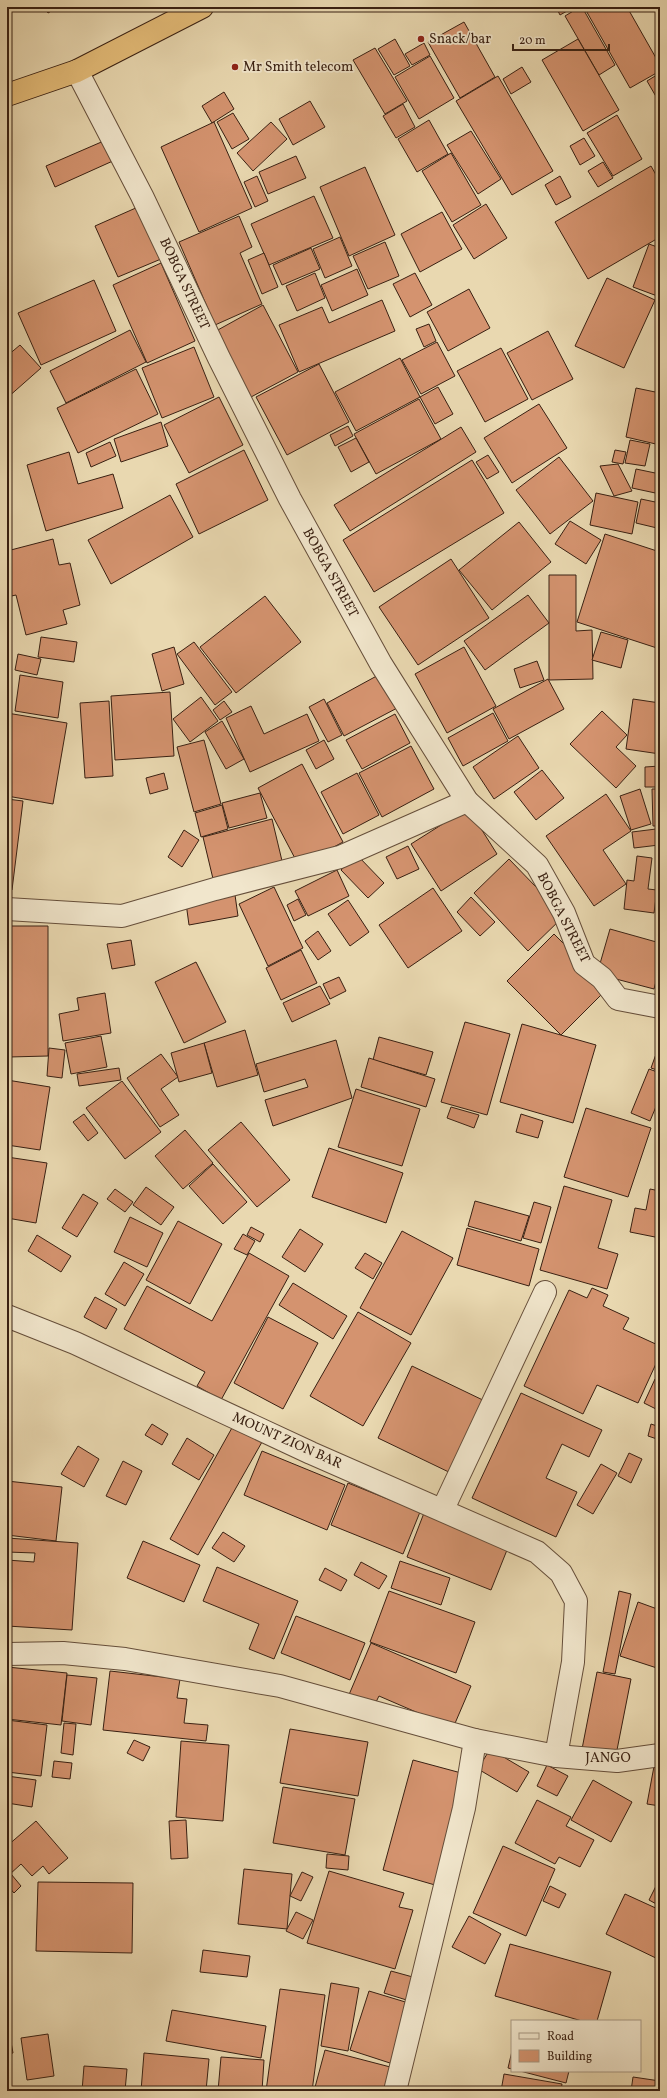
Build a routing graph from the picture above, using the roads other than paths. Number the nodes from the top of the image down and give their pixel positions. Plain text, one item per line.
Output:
1 (202, 7) edge
2 (77, 71) junction
3 (7, 95) edge
4 (467, 801) junction
5 (7, 909) edge
6 (660, 1007) edge
7 (545, 1292) dead end
8 (7, 1316) edge
9 (443, 1509) junction
10 (7, 1654) edge
11 (475, 1740) junction
12 (660, 1755) edge
13 (556, 1756) junction
14 (395, 2091) edge

1 - 2 highway
2 - 3 highway
2 - 4 street, BOBGA STREET
4 - 5 street
4 - 6 street, BOBGA STREET
7 - 9 street
8 - 9 street, MOUNT ZION BAR
9 - 13 street, MOUNT ZION BAR
10 - 11 street, JANGO
11 - 13 street, JANGO
11 - 14 street
12 - 13 street, JANGO

